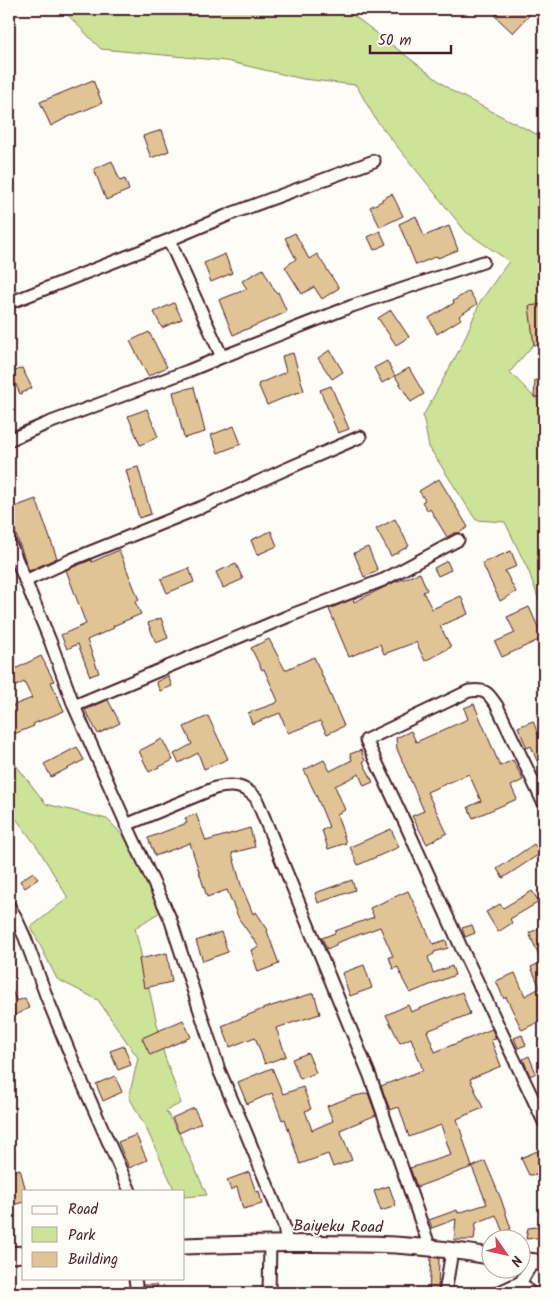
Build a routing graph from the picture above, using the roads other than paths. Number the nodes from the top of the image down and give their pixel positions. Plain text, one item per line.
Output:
1 (374, 161) dead end
2 (169, 240) junction
3 (483, 262) dead end
4 (9, 303) edge
5 (222, 357) junction
6 (360, 437) dead end
7 (9, 440) edge
8 (458, 540) dead end
9 (9, 542) edge
10 (25, 582) junction
11 (74, 706) junction
12 (544, 804) edge
13 (126, 825) junction
14 (9, 906) edge
15 (544, 1122) edge
16 (130, 1190) edge
17 (270, 1244) junction
18 (287, 1244) junction
19 (185, 1246) edge
20 (430, 1248) junction
21 (452, 1250) junction
22 (22, 1254) edge
23 (480, 1254) edge
24 (9, 1255) edge
25 (532, 1262) edge
26 (135, 1280) edge
27 (521, 1282) junction
28 (137, 1293) edge
29 (269, 1293) edge
30 (445, 1293) edge
31 (497, 1293) edge
32 (530, 1293) edge

1 - 2 street
2 - 4 street
2 - 5 street
3 - 5 street
5 - 7 street
6 - 10 street
8 - 11 street
9 - 10 street
10 - 11 street
11 - 13 street
12 - 15 street
13 - 18 street
13 - 20 street
14 - 16 street
17 - 18 main road, Baiyeku Road
17 - 19 main road, Baiyeku Road
17 - 29 street
18 - 20 main road, Baiyeku Road
20 - 21 main road, Baiyeku Road
21 - 23 main road, Baiyeku Road
21 - 30 street
22 - 24 main road
25 - 27 street
26 - 28 street
27 - 31 street
27 - 32 street

